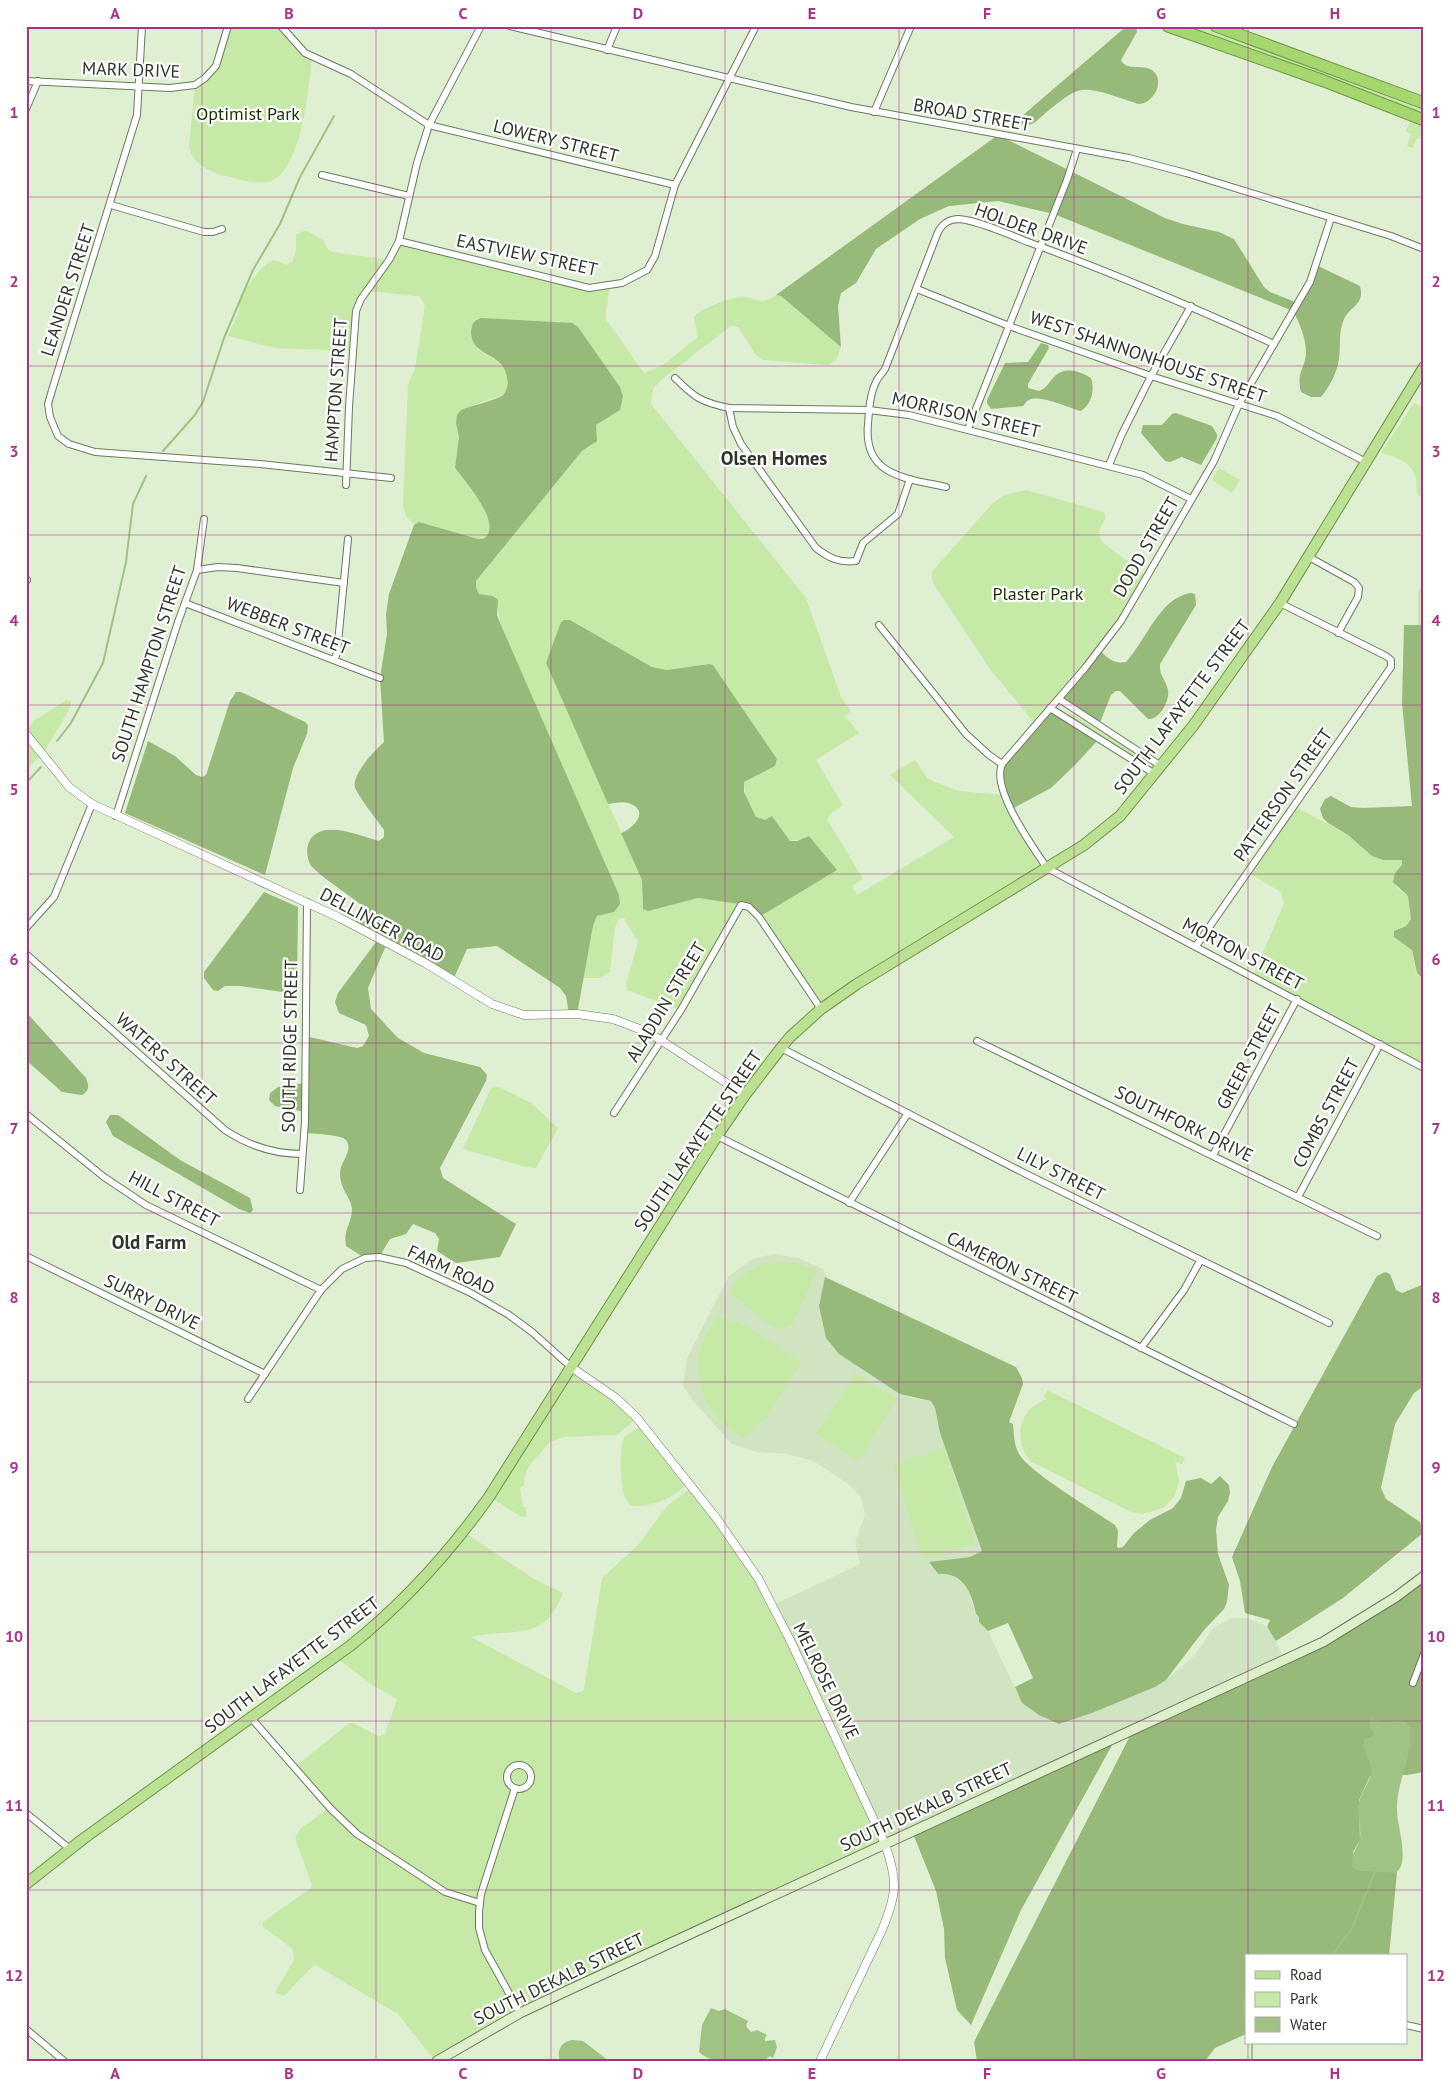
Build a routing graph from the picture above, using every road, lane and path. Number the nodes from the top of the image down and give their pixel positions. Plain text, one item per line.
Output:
1 (142, 26) edge
2 (228, 26) edge
3 (281, 26) edge
4 (481, 26) edge
5 (510, 26) edge
6 (617, 26) edge
7 (756, 26) edge
8 (911, 26) edge
9 (1168, 26) edge
10 (1216, 26) edge
11 (608, 50) junction
12 (728, 79) junction
13 (26, 80) edge
14 (38, 81) junction
15 (139, 86) junction
16 (1424, 103) edge
17 (26, 109) edge
18 (874, 112) junction
19 (1424, 120) edge
20 (429, 126) junction
21 (1077, 149) junction
22 (322, 175) dead end
23 (675, 185) junction
24 (409, 196) junction
25 (111, 205) junction
26 (1331, 218) junction
27 (222, 229) dead end
28 (399, 241) junction
29 (1041, 247) junction
30 (1424, 249) edge
31 (917, 289) junction
32 (1191, 306) junction
33 (1009, 326) junction
34 (1274, 344) junction
35 (1424, 367) edge
36 (1151, 376) junction
37 (676, 378) dead end
38 (1239, 404) junction
39 (728, 408) junction
40 (869, 410) junction
41 (968, 429) junction
42 (1366, 462) junction
43 (1109, 465) junction
44 (345, 472) junction
45 (391, 478) dead end
46 (910, 479) junction
47 (346, 485) dead end
48 (946, 487) dead end
49 (1191, 499) junction
50 (204, 519) dead end
51 (348, 538) dead end
52 (1309, 557) junction
53 (197, 570) junction
54 (344, 583) junction
55 (185, 603) junction
56 (1280, 603) junction
57 (880, 625) dead end
58 (1338, 633) junction
59 (334, 660) junction
60 (380, 678) dead end
61 (1059, 699) junction
62 (1050, 708) junction
63 (26, 734) edge
64 (1002, 764) junction
65 (1158, 770) junction
66 (92, 804) junction
67 (116, 816) junction
68 (1047, 868) junction
69 (307, 902) junction
70 (26, 928) edge
71 (1196, 946) junction
72 (26, 954) edge
73 (1297, 999) junction
74 (821, 1009) junction
75 (661, 1040) junction
76 (977, 1041) dead end
77 (1380, 1044) junction
78 (781, 1048) junction
79 (1424, 1068) edge
80 (745, 1095) junction
81 (614, 1113) dead end
82 (908, 1113) junction
83 (26, 1114) edge
84 (717, 1136) junction
85 (302, 1154) junction
86 (1213, 1155) junction
87 (300, 1190) dead end
88 (1298, 1197) junction
89 (849, 1203) junction
90 (1377, 1236) dead end
91 (26, 1256) edge
92 (1200, 1261) junction
93 (321, 1290) junction
94 (1329, 1323) dead end
95 (1141, 1348) junction
96 (571, 1367) junction
97 (265, 1374) junction
98 (248, 1399) dead end
99 (1294, 1424) dead end
100 (1424, 1576) edge
101 (1424, 1654) edge
102 (1413, 1683) dead end
103 (251, 1718) junction
104 (515, 1788) dead end
105 (26, 1814) edge
106 (885, 1844) junction
107 (70, 1849) junction
108 (26, 1884) edge
109 (480, 1904) junction
110 (520, 2013) junction
111 (1408, 2025) edge
112 (26, 2029) edge
113 (1424, 2029) edge
114 (64, 2061) edge
115 (437, 2061) edge
116 (820, 2061) edge

1 - 15 street, LEANDER STREET
2 - 15 street, MARK DRIVE
3 - 20 street
4 - 20 street, HAMPTON STREET
5 - 11 street, BROAD STREET
6 - 11 street
7 - 12 street, EASTVIEW STREET
8 - 18 street
9 - 19 highway
10 - 16 highway
11 - 12 street, BROAD STREET
12 - 18 street, BROAD STREET
12 - 23 street, EASTVIEW STREET
13 - 14 street, MARK DRIVE
14 - 15 street, MARK DRIVE
14 - 17 street
15 - 25 street, LEANDER STREET
18 - 21 street, BROAD STREET
20 - 23 street, LOWERY STREET
20 - 24 street, HAMPTON STREET
21 - 26 street, BROAD STREET
21 - 29 street
22 - 24 street
23 - 28 street, EASTVIEW STREET
24 - 28 street, HAMPTON STREET
25 - 27 street
25 - 44 street, LEANDER STREET
26 - 30 street, BROAD STREET
26 - 34 street, DODD STREET
28 - 44 street, HAMPTON STREET
29 - 31 street, HOLDER DRIVE
29 - 32 street, HOLDER DRIVE
29 - 33 street
31 - 33 street, WEST SHANNONHOUSE STREET
31 - 40 street, HOLDER DRIVE
32 - 34 street, HOLDER DRIVE
32 - 36 street
33 - 36 street, WEST SHANNONHOUSE STREET
33 - 41 street
34 - 38 street, DODD STREET
35 - 42 main road, SOUTH LAFAYETTE STREET
36 - 38 street, WEST SHANNONHOUSE STREET
36 - 43 street
37 - 39 street, MORRISON STREET
38 - 42 street, WEST SHANNONHOUSE STREET
38 - 49 street, DODD STREET
39 - 40 street, MORRISON STREET
39 - 46 street
40 - 41 street, MORRISON STREET
40 - 46 street, HOLDER DRIVE
41 - 43 street, MORRISON STREET
42 - 52 main road, SOUTH LAFAYETTE STREET
43 - 49 street, MORRISON STREET
44 - 45 street, LEANDER STREET
44 - 47 street, HAMPTON STREET
46 - 48 street, HOLDER DRIVE
49 - 61 street, DODD STREET
50 - 53 street, SOUTH HAMPTON STREET
51 - 54 street
52 - 56 main road, SOUTH LAFAYETTE STREET
52 - 58 street
53 - 54 street
53 - 55 street, SOUTH HAMPTON STREET
54 - 59 street
55 - 59 street, WEBBER STREET
55 - 67 street, SOUTH HAMPTON STREET
56 - 58 street
56 - 65 main road, SOUTH LAFAYETTE STREET
57 - 64 street
58 - 71 street, PATTERSON STREET
59 - 60 street, WEBBER STREET
61 - 62 street, DODD STREET
61 - 65 street
62 - 64 street, DODD STREET
62 - 65 street
63 - 66 street, DELLINGER ROAD
64 - 68 street
65 - 68 main road, SOUTH LAFAYETTE STREET
66 - 67 street, DELLINGER ROAD
66 - 70 street
67 - 69 street, DELLINGER ROAD
68 - 71 street, MORTON STREET
68 - 74 main road, SOUTH LAFAYETTE STREET
69 - 75 street, DELLINGER ROAD
69 - 85 street, SOUTH RIDGE STREET
71 - 73 street, MORTON STREET
72 - 85 street, WATERS STREET
73 - 77 street, MORTON STREET
73 - 86 street, GREER STREET
74 - 75 street, ALADDIN STREET
74 - 78 main road, SOUTH LAFAYETTE STREET
75 - 80 street, DELLINGER ROAD
75 - 81 street, ALADDIN STREET
76 - 86 street, SOUTHFORK DRIVE
77 - 79 street, MORTON STREET
77 - 88 street, COMBS STREET
78 - 80 main road, SOUTH LAFAYETTE STREET
78 - 82 street, LILY STREET
80 - 84 main road, SOUTH LAFAYETTE STREET
82 - 89 street
82 - 92 street, LILY STREET
83 - 93 street, HILL STREET
84 - 89 street, CAMERON STREET
84 - 96 main road, SOUTH LAFAYETTE STREET
85 - 87 street, SOUTH RIDGE STREET
86 - 88 street, SOUTHFORK DRIVE
88 - 90 street, SOUTHFORK DRIVE
89 - 95 street, CAMERON STREET
91 - 97 street, SURRY DRIVE
92 - 94 street, LILY STREET
92 - 95 street
93 - 96 street, FARM ROAD
93 - 97 street, FARM ROAD
95 - 99 street, CAMERON STREET
96 - 103 main road, SOUTH LAFAYETTE STREET
96 - 106 street, MELROSE DRIVE
97 - 98 street, FARM ROAD
100 - 106 main road, SOUTH DEKALB STREET
101 - 102 street
103 - 107 main road, SOUTH LAFAYETTE STREET
103 - 109 street
104 - 109 street
105 - 107 street
106 - 110 main road, SOUTH DEKALB STREET
106 - 116 street, MELROSE DRIVE
107 - 108 main road, SOUTH LAFAYETTE STREET
109 - 110 street
110 - 115 main road, SOUTH DEKALB STREET
111 - 113 street
112 - 114 street

